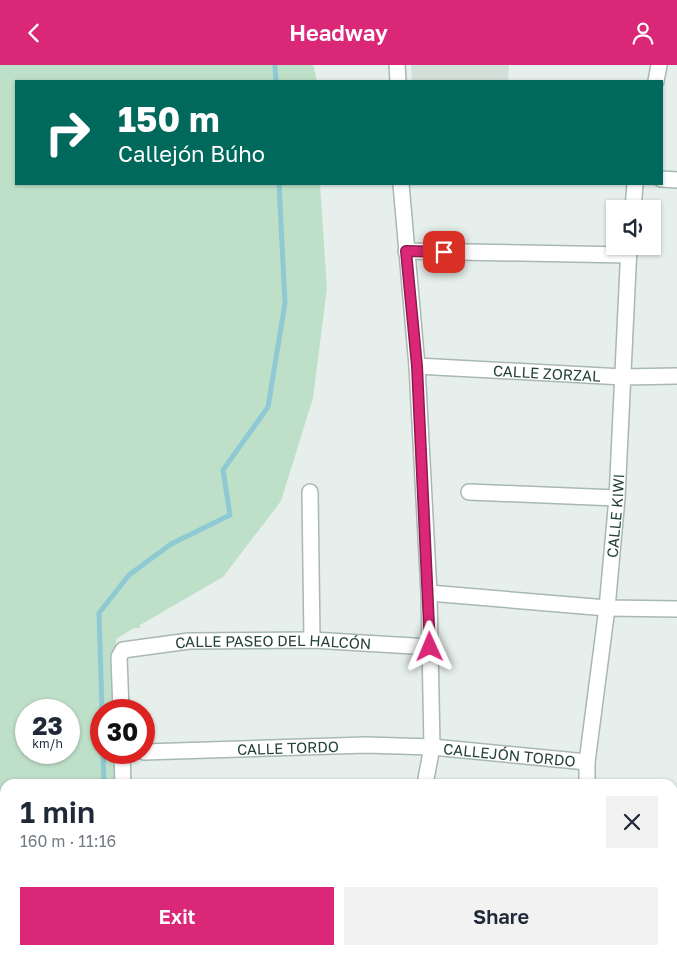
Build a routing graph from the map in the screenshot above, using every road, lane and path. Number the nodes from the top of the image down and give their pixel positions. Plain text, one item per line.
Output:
1 (397, 65) edge
2 (659, 65) edge
3 (398, 80) edge
4 (656, 80) edge
5 (663, 179) edge
6 (677, 180) edge
7 (401, 185) edge
8 (636, 185) edge
9 (634, 200) edge
10 (406, 251) junction
11 (606, 251) edge
12 (629, 255) edge
13 (417, 366) junction
14 (677, 376) edge
15 (623, 377) junction
16 (310, 492) dead end
17 (469, 492) dead end
18 (617, 498) junction
19 (429, 593) junction
20 (606, 608) junction
21 (677, 609) edge
22 (312, 640) junction
23 (430, 647) junction
24 (120, 699) edge
25 (432, 747) junction
26 (155, 752) edge
27 (587, 762) junction
28 (122, 764) edge
29 (123, 779) edge
30 (426, 779) edge
31 (587, 779) edge

1 - 3 street
2 - 4 street
5 - 6 street
7 - 10 street
8 - 9 street
10 - 11 street
10 - 13 street
12 - 15 street, CALLE KIWI
13 - 15 street, CALLE ZORZAL
13 - 19 street
14 - 15 street, CALLE ZORZAL
15 - 18 street, CALLE KIWI
16 - 22 street
17 - 18 street
18 - 20 street, CALLE KIWI
19 - 20 street
19 - 23 street
20 - 21 street
20 - 27 street, CALLE KIWI
22 - 23 street, CALLE PASEO DEL HALCÓN
22 - 24 street, CALLE PASEO DEL HALCÓN
23 - 25 street
25 - 26 street, CALLE TORDO
25 - 27 street, CALLEJÓN TORDO
25 - 30 street
27 - 31 street, CALLE KIWI
28 - 29 street

